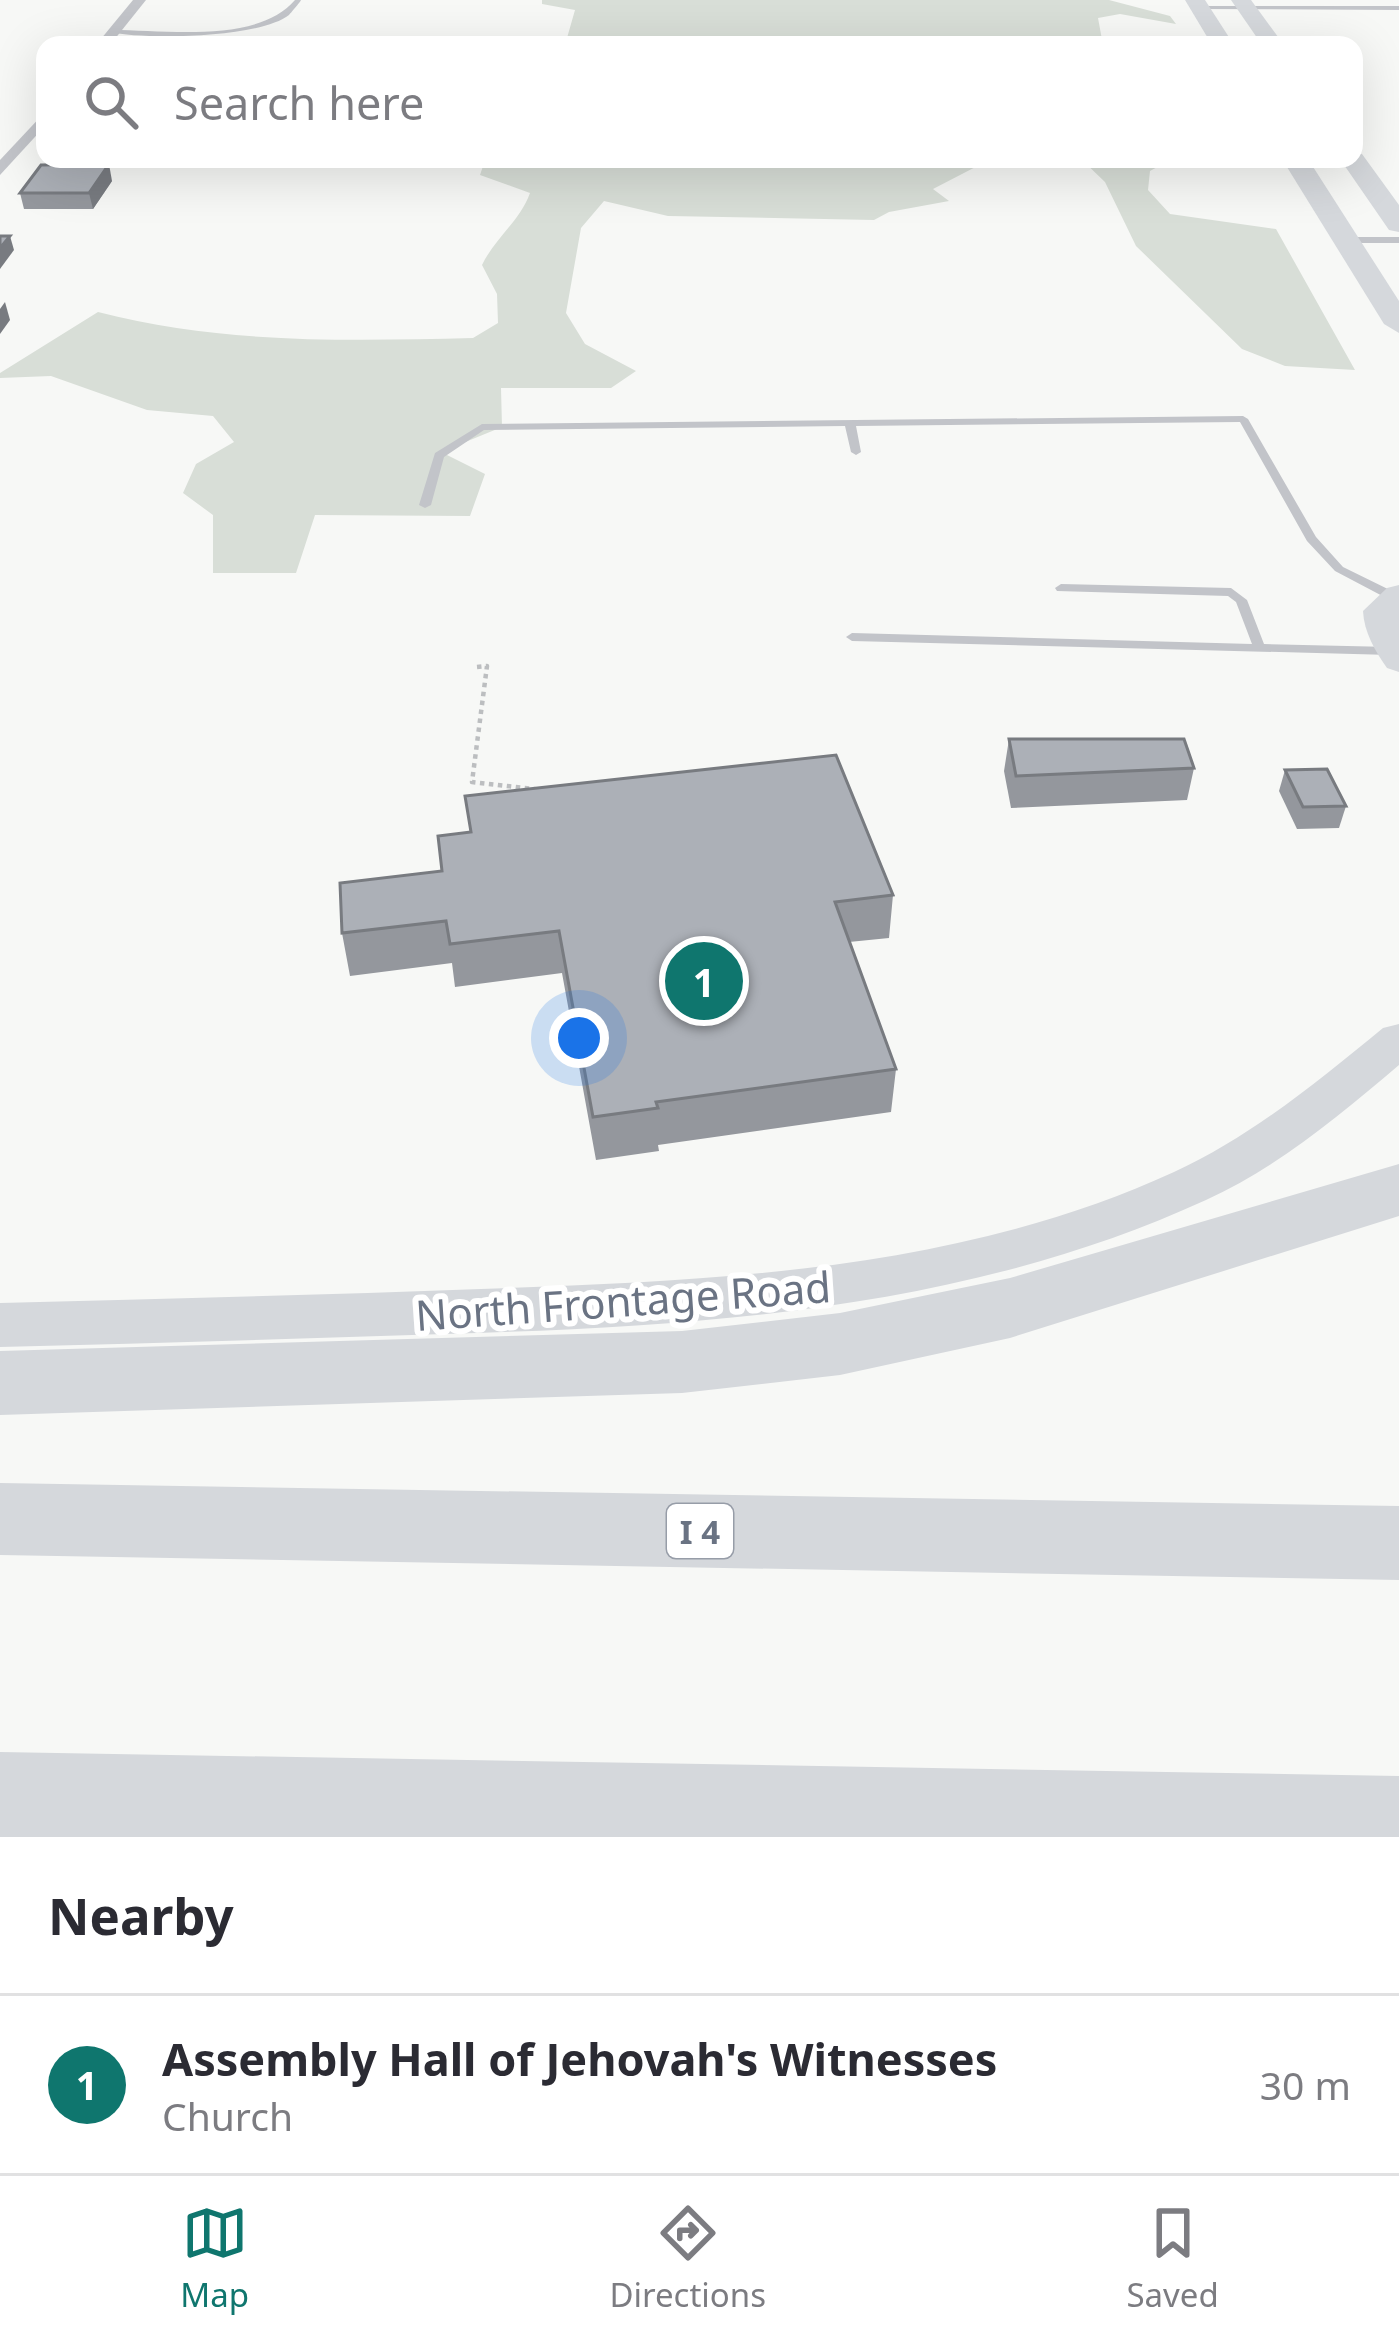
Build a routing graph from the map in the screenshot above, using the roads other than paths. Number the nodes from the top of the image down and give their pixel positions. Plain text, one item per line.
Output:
1 (140, 0) edge
2 (298, 0) edge
3 (1197, 4) edge
4 (1244, 4) edge
5 (1399, 8) edge
6 (110, 36) edge
7 (145, 36) edge
8 (1217, 36) edge
9 (1267, 36) edge
10 (36, 127) edge
11 (1301, 168) edge
12 (1359, 168) edge
13 (0, 170) edge
14 (1399, 224) edge
15 (1346, 240) junction
16 (1399, 240) edge
17 (1399, 324) edge
18 (850, 423) junction
19 (856, 452) dead end
20 (425, 505) dead end
21 (1061, 588) dead end
22 (1397, 596) edge
23 (852, 637) dead end
24 (1259, 647) junction
25 (1396, 656) edge
26 (1399, 1040) edge
27 (1399, 1190) edge
28 (0, 1325) edge
29 (0, 1383) edge
30 (0, 1520) edge
31 (1399, 1543) edge
32 (0, 1796) edge
33 (1399, 1821) edge

1 - 6 street
2 - 7 lane
3 - 4 lane
3 - 8 main road
4 - 5 lane
4 - 9 main road
10 - 13 street
11 - 15 main road
12 - 14 main road
15 - 16 lane
15 - 17 main road
18 - 19 lane
18 - 20 lane
18 - 22 lane
21 - 24 lane
22 - 25 street
23 - 24 lane
24 - 25 lane
26 - 28 street, North Frontage Road
27 - 29 highway
30 - 31 highway, I 4
32 - 33 highway

